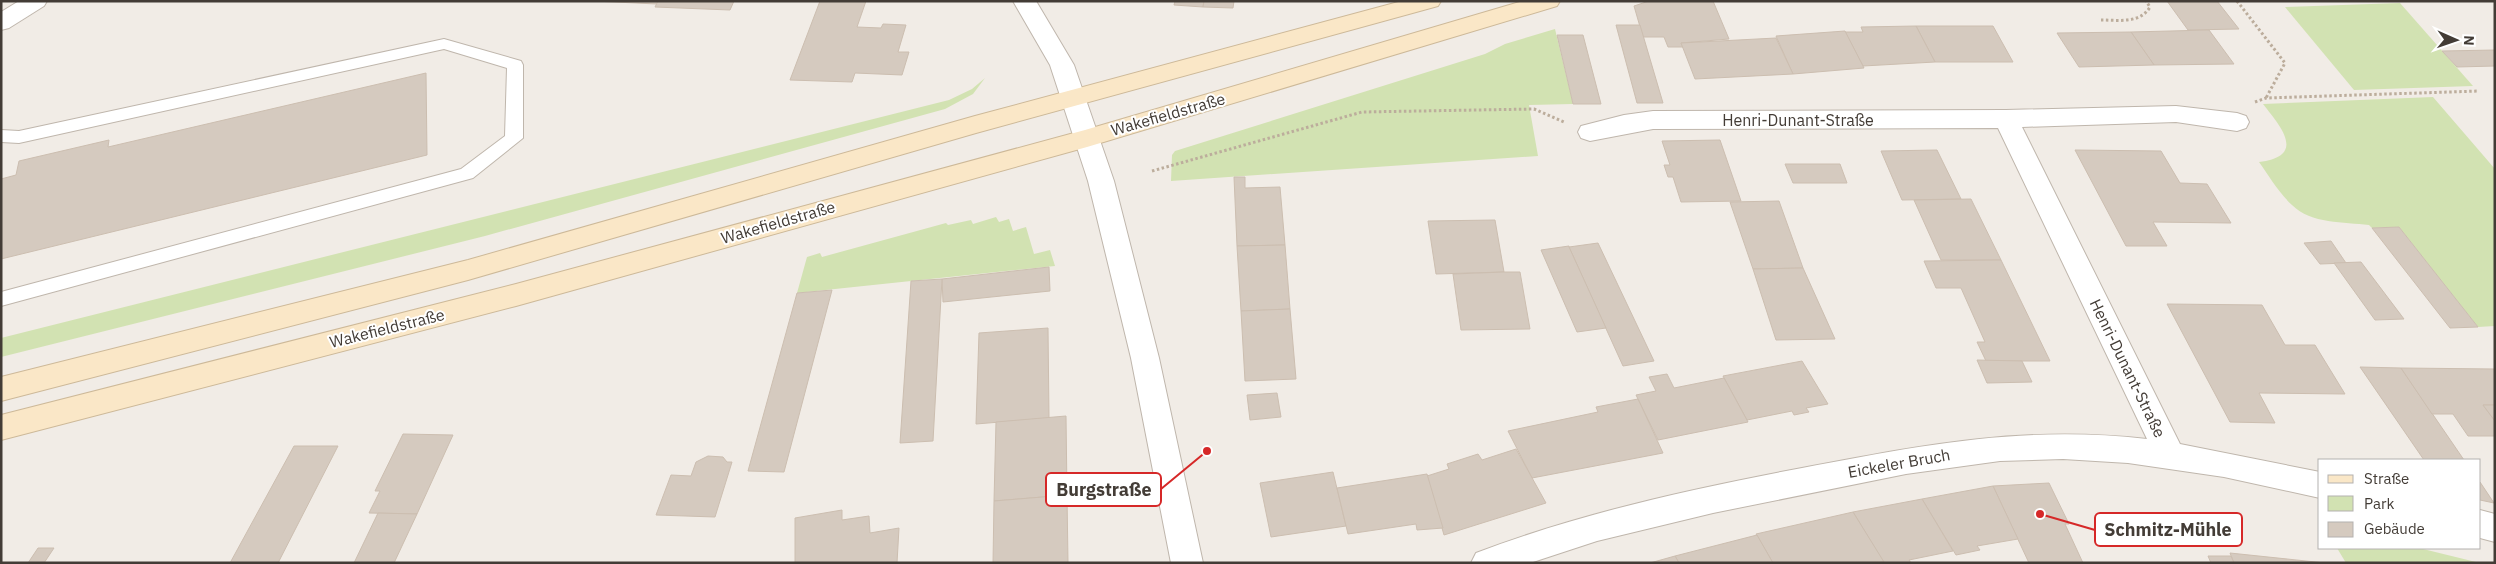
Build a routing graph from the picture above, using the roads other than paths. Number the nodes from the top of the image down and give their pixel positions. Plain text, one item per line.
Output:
1 (36, 1) edge
2 (1024, 1) edge
3 (1430, 1) edge
4 (1549, 1) edge
5 (1, 23) edge
6 (1073, 98) junction
7 (2006, 119) junction
8 (2237, 122) road end
9 (1590, 132) road end
10 (1, 136) edge
11 (1087, 138) junction
12 (1, 299) edge
13 (1, 389) edge
14 (1, 428) edge
15 (2170, 455) junction
16 (2318, 484) edge
17 (2481, 524) edge
18 (2495, 528) edge
19 (1187, 563) edge
20 (1487, 563) edge

1 - 5 street
2 - 6 street
3 - 6 main road
4 - 11 main road, Wakefieldstraße
6 - 11 street
6 - 13 main road
7 - 8 street, Henri-Dunant-Straße
7 - 9 street, Henri-Dunant-Straße
7 - 15 street, Henri-Dunant-Straße
10 - 12 lane
11 - 14 main road, Wakefieldstraße
11 - 19 street
15 - 16 street, Eickeler Bruch
15 - 20 street, Eickeler Bruch
17 - 18 street

